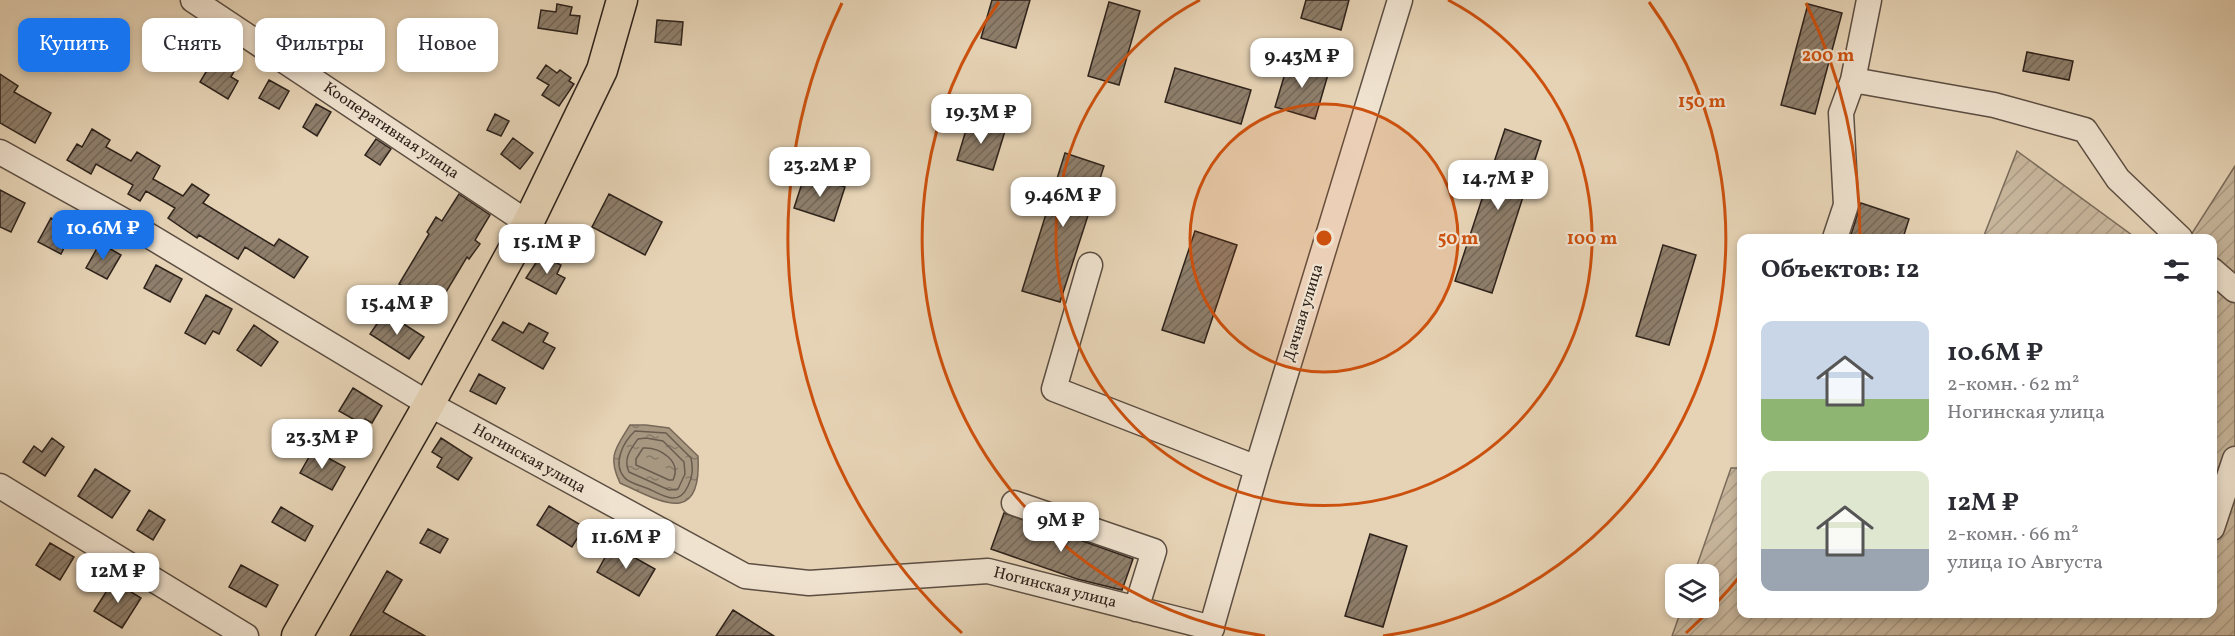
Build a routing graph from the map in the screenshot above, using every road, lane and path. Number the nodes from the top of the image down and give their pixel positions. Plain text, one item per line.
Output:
1 (193, 0) edge
2 (622, 0) edge
3 (1400, 0) edge
4 (1869, 0) edge
5 (1853, 80) junction
6 (0, 152) edge
7 (528, 223) junction
8 (1836, 234) edge
9 (2176, 234) edge
10 (1090, 265) dead end
11 (2217, 274) edge
12 (2235, 290) edge
13 (429, 404) junction
14 (2235, 459) edge
15 (1257, 468) junction
16 (0, 486) edge
17 (1014, 503) dead end
18 (2217, 513) edge
19 (1136, 609) junction
20 (1210, 632) edge
21 (246, 636) edge
22 (297, 636) edge

1 - 7 street, Кооперативная улица
2 - 7 main road
3 - 15 street, Дачная улица
4 - 5 street
5 - 8 street
5 - 9 street
6 - 13 street, Ногинская улица
7 - 13 main road
10 - 15 street
11 - 12 street
13 - 19 street, Ногинская улица
13 - 22 main road
14 - 18 street
15 - 20 street, Дачная улица
16 - 21 street
17 - 19 street
19 - 20 street, Ногинская улица

